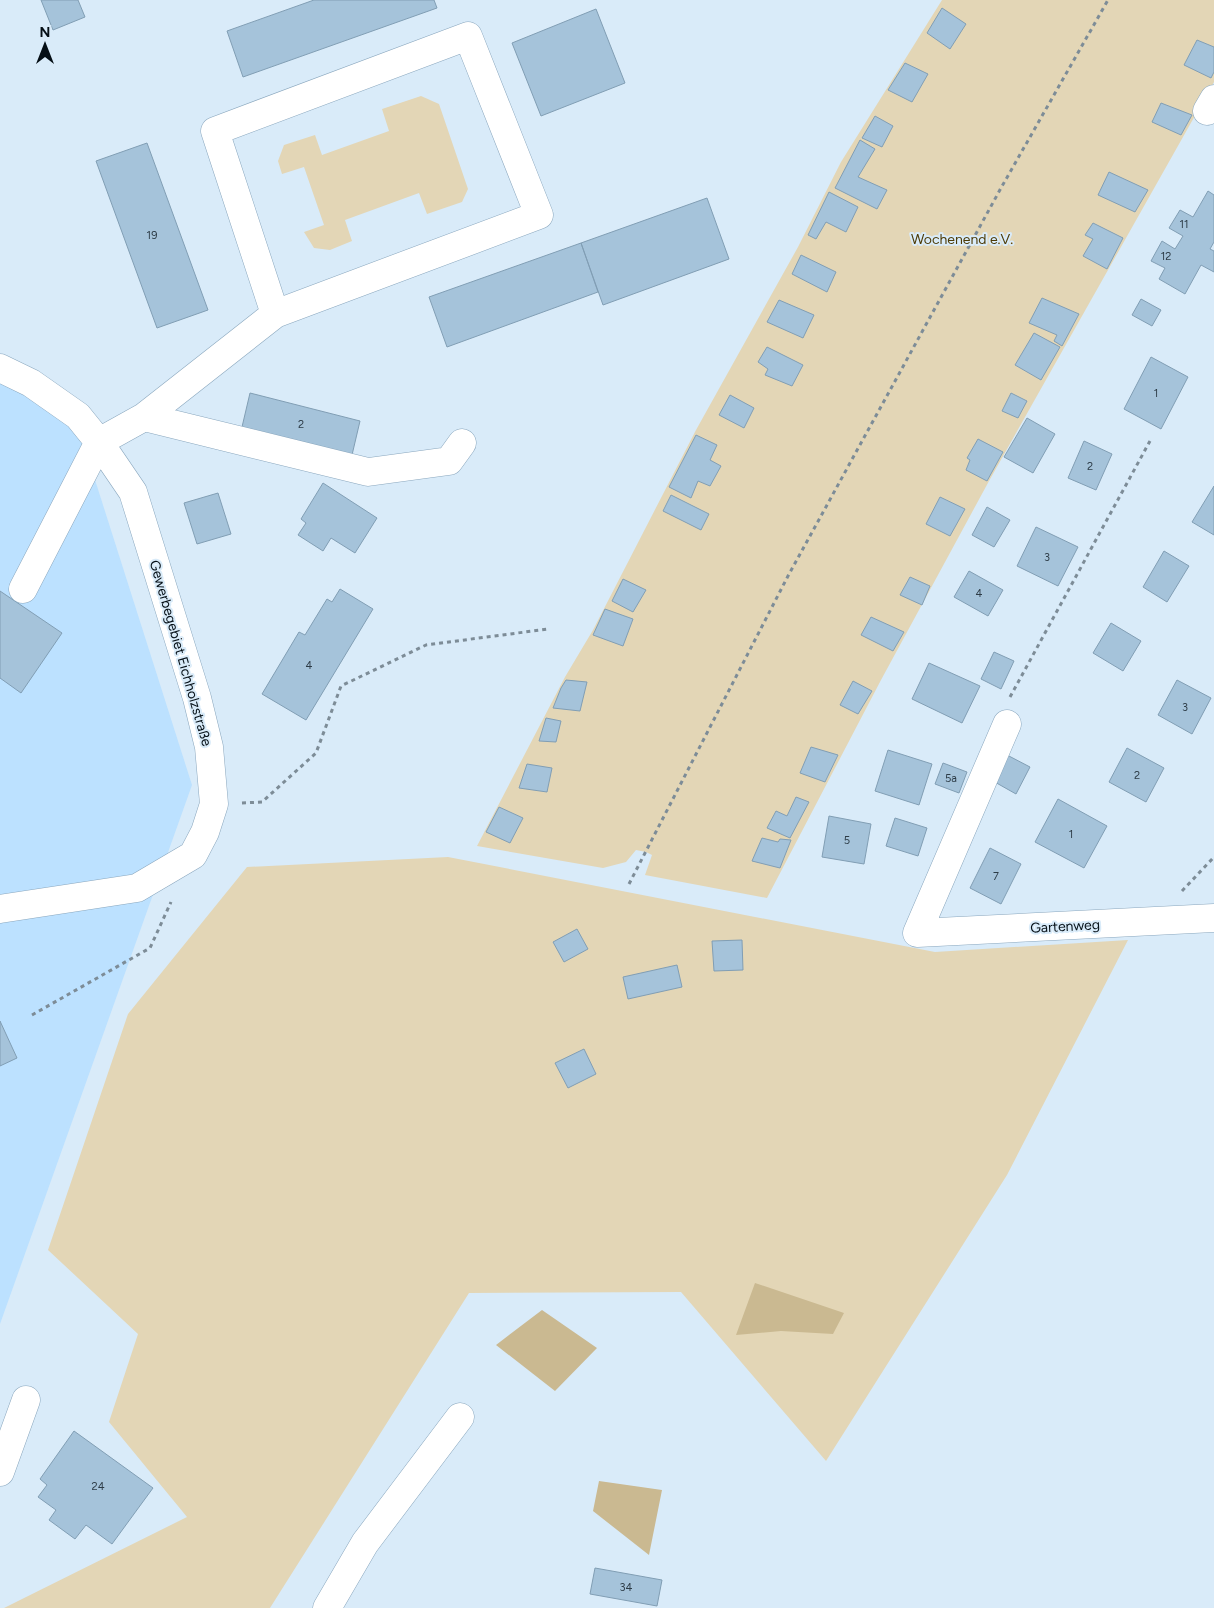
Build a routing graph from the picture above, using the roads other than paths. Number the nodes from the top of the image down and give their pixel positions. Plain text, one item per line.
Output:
1 (276, 314) junction
2 (0, 368) edge
3 (144, 417) junction
4 (99, 442) junction
5 (462, 443) dead end
6 (23, 589) dead end
7 (1007, 724) road end
8 (0, 909) edge
9 (1214, 918) edge
10 (26, 1400) dead end
11 (460, 1417) dead end
12 (0, 1472) edge
13 (327, 1608) edge

1 - 1 street
1 - 3 street
2 - 4 street, Gewerbegebiet Eichholzstraße
3 - 4 street
3 - 5 street
4 - 6 street
4 - 8 street, Gewerbegebiet Eichholzstraße
7 - 9 street, Gartenweg
10 - 12 street
11 - 13 street

